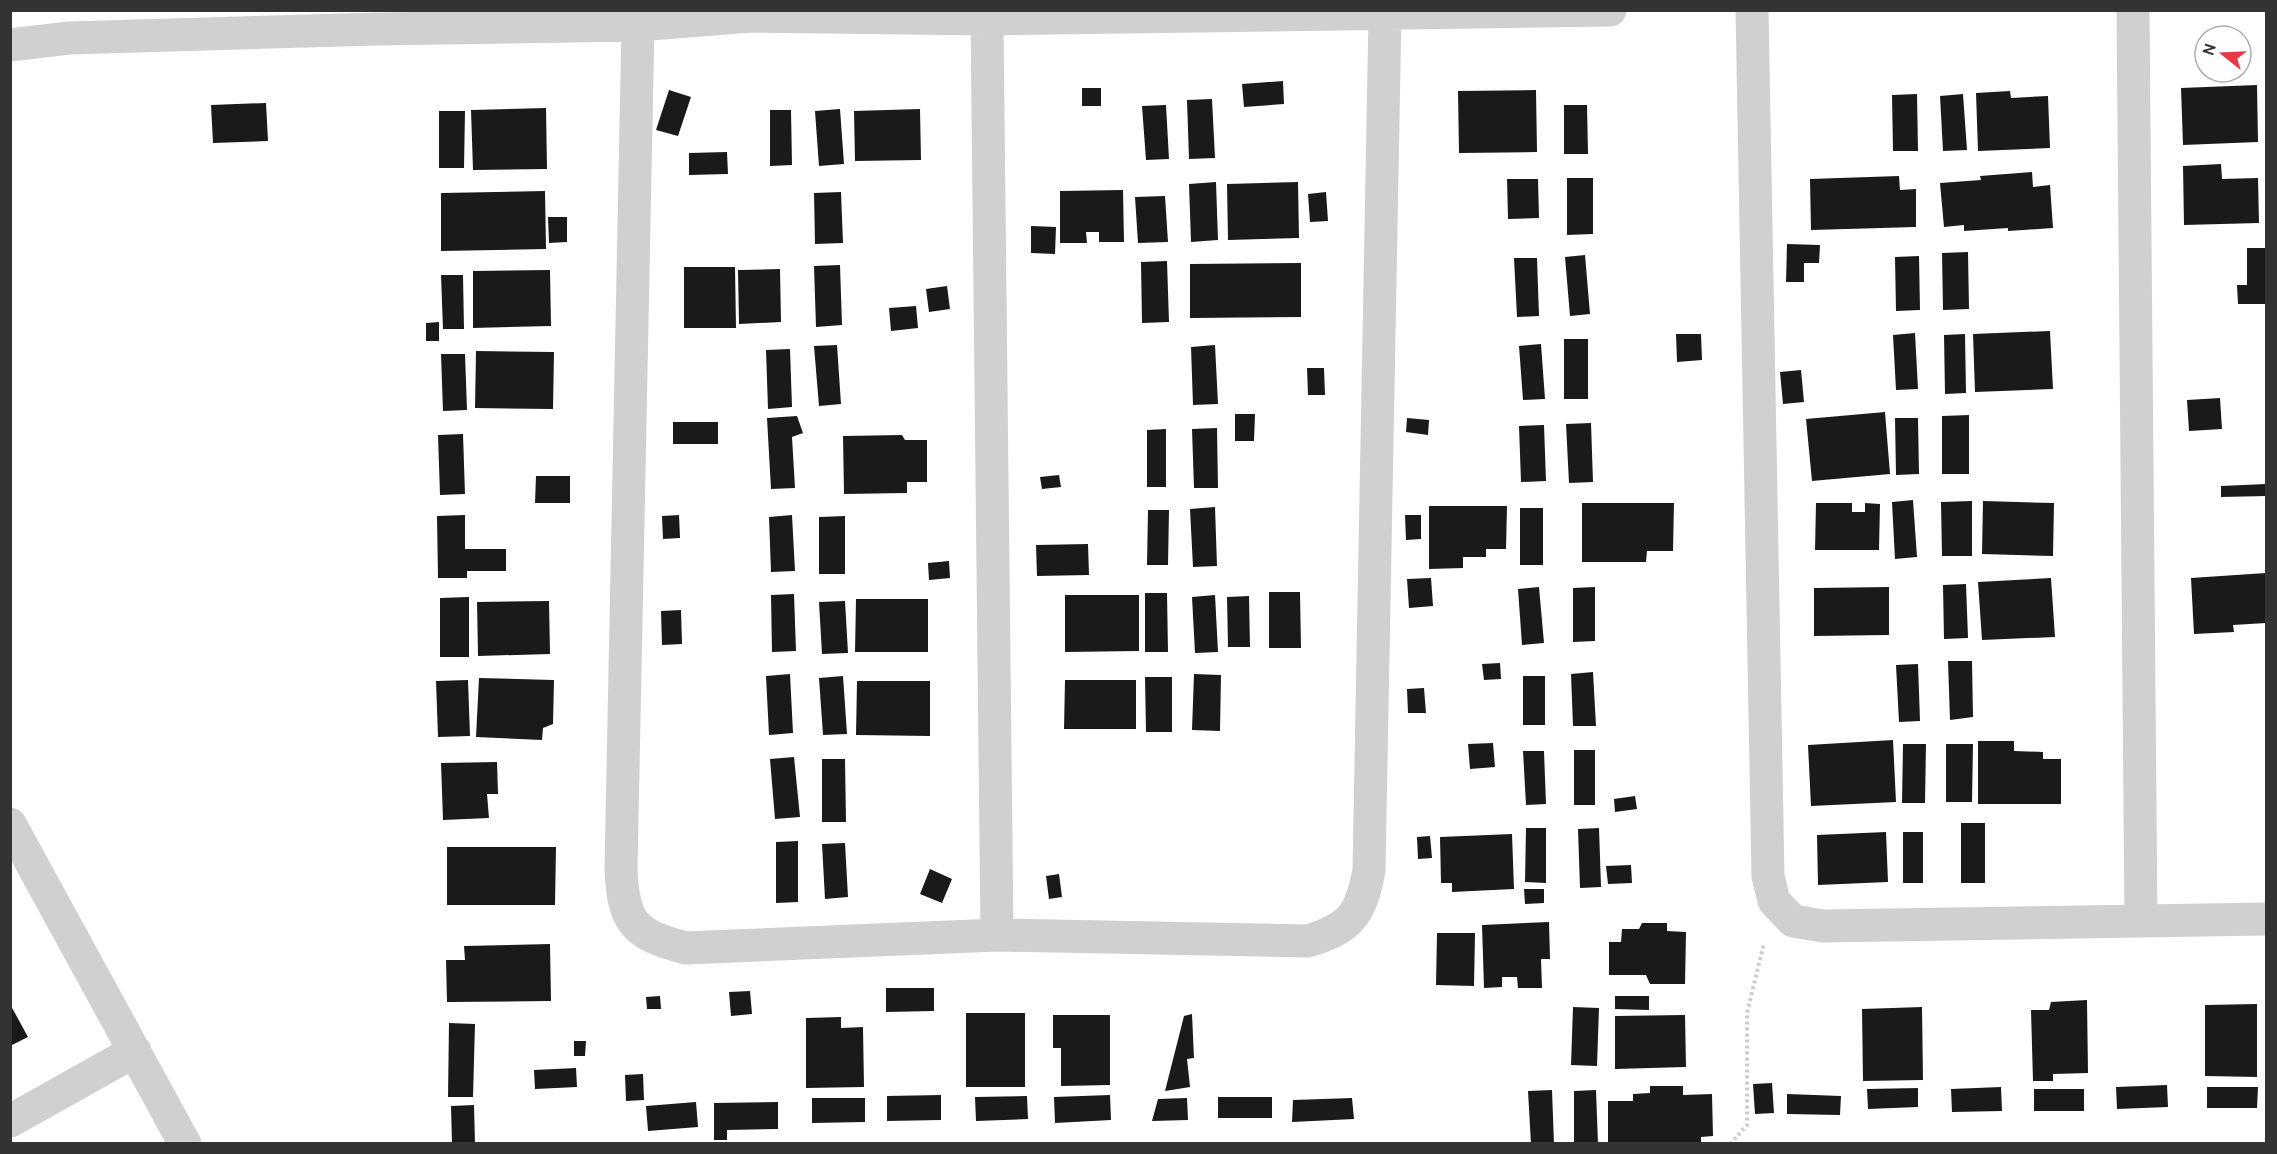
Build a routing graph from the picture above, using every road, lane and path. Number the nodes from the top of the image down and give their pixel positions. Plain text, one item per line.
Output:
1 (1610, 10) edge
2 (1752, 10) edge
3 (2133, 10) edge
4 (1511, 11) edge
5 (751, 13) edge
6 (1149, 14) edge
7 (1385, 14) junction
8 (987, 19) junction
9 (378, 20) edge
10 (638, 25) junction
11 (10, 45) edge
12 (10, 824) edge
13 (1774, 901) junction
14 (2266, 919) edge
15 (2141, 921) junction
16 (997, 935) junction
17 (135, 1051) junction
18 (10, 1121) edge
19 (185, 1143) edge
20 (1730, 1143) edge

1 - 4 street
2 - 13 street
3 - 15 street
4 - 7 street
5 - 8 street
5 - 10 street
6 - 7 street
6 - 8 street
7 - 16 street
8 - 16 street
9 - 10 street
9 - 11 street
10 - 16 street
12 - 17 street
13 - 15 street
13 - 20 path
14 - 15 street
17 - 18 street
17 - 19 street

